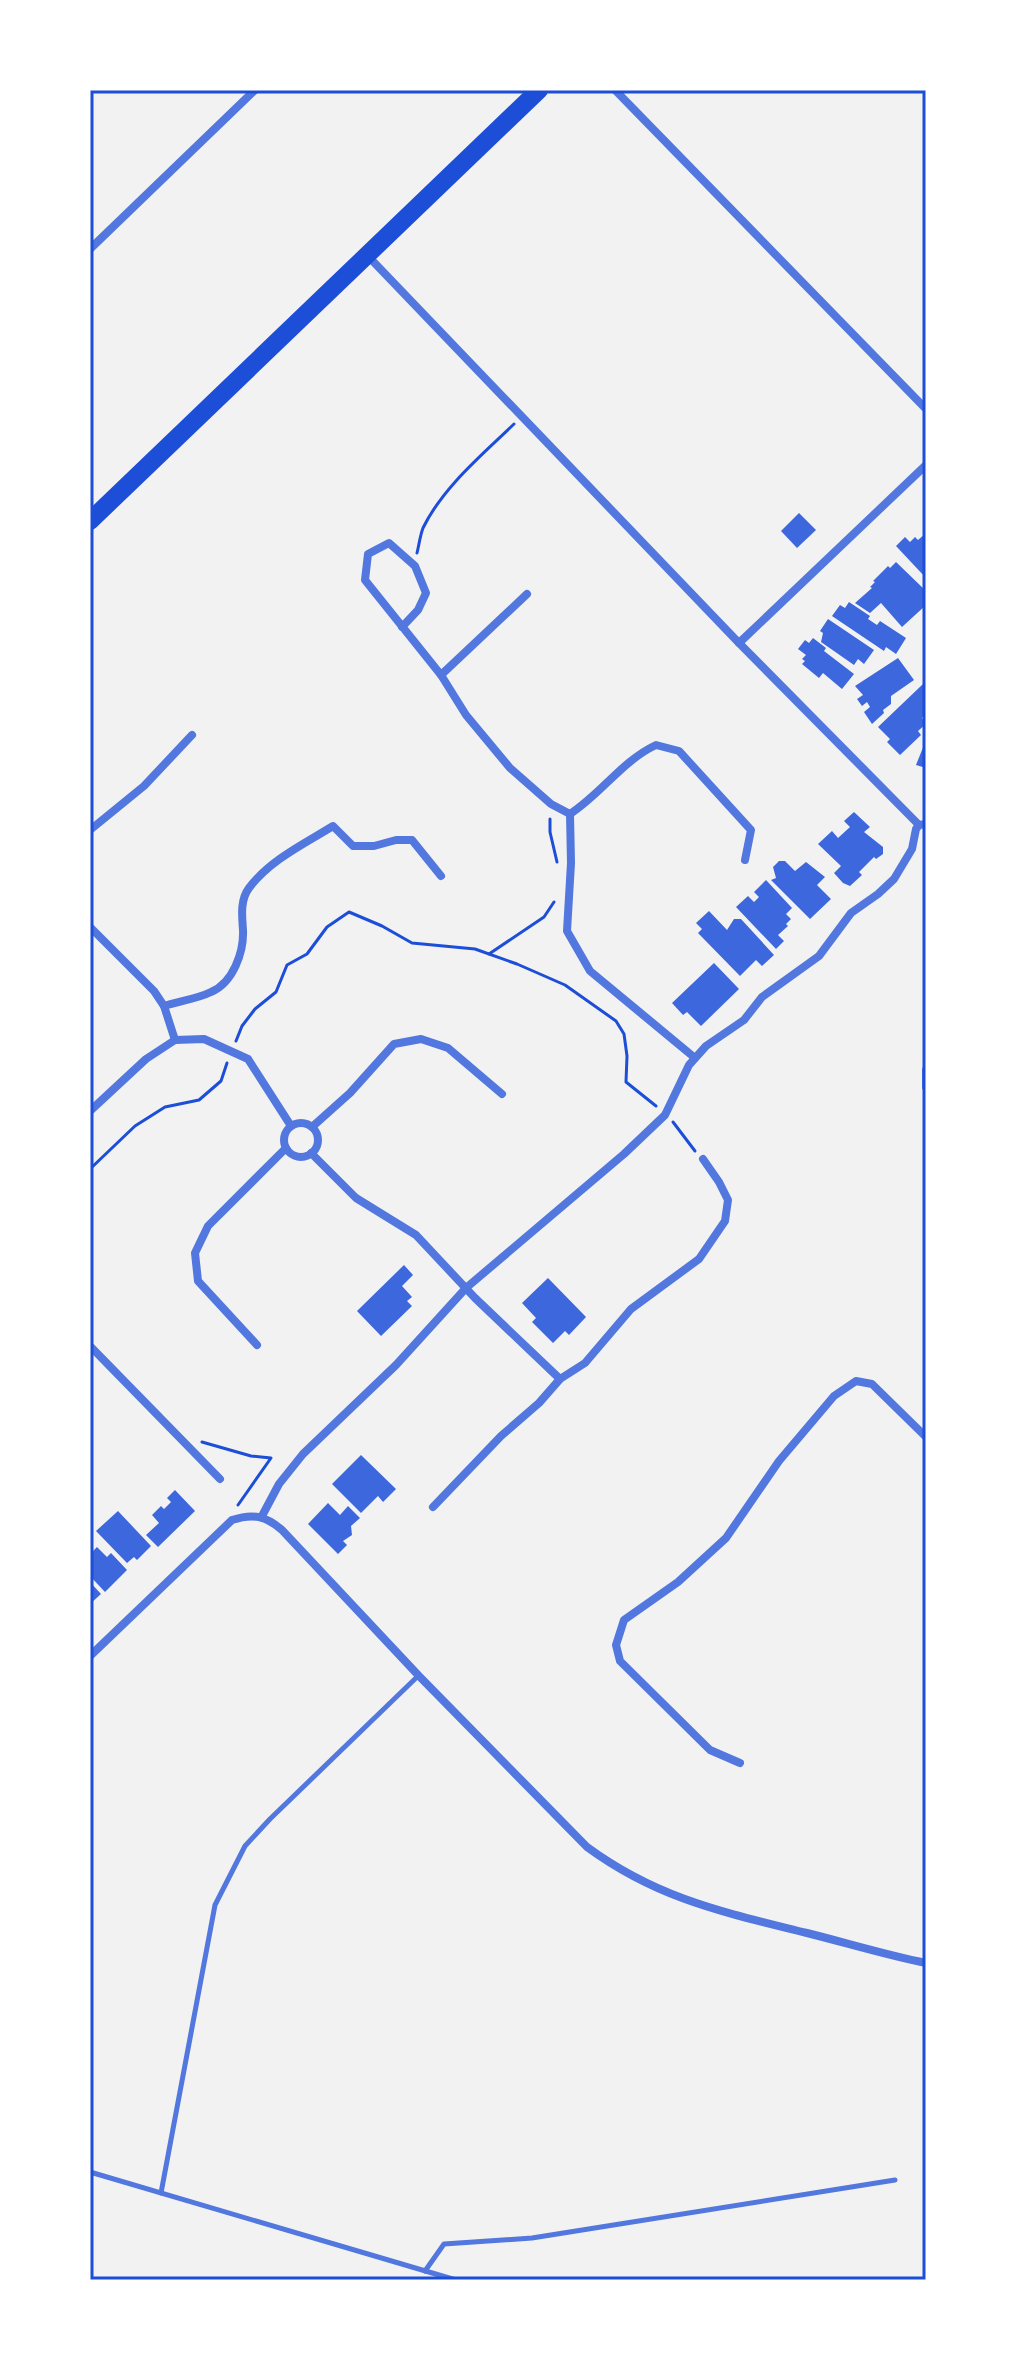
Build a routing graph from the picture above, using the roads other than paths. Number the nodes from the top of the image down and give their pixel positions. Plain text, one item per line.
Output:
1 (255, 90) edge
2 (539, 90) edge
3 (615, 90) edge
4 (90, 249) edge
5 (366, 254) junction
6 (926, 409) edge
7 (926, 465) edge
8 (90, 521) edge
9 (527, 594) dead end
10 (402, 627) junction
11 (739, 643) junction
12 (441, 675) junction
13 (192, 735) dead end
14 (570, 814) junction
15 (922, 825) edge
16 (90, 830) edge
17 (745, 860) dead end
18 (441, 876) dead end
19 (90, 927) edge
20 (164, 1006) junction
21 (175, 1040) junction
22 (695, 1058) junction
23 (926, 1070) edge
24 (926, 1087) edge
25 (502, 1094) dead end
26 (90, 1111) edge
27 (291, 1126) junction
28 (312, 1127) junction
29 (286, 1148) junction
30 (311, 1153) junction
31 (703, 1159) road end
32 (466, 1288) junction
33 (257, 1345) dead end
34 (90, 1346) edge
35 (560, 1379) junction
36 (926, 1437) edge
37 (220, 1479) dead end
38 (433, 1507) dead end
39 (262, 1516) junction
40 (90, 1656) edge
41 (419, 1676) junction
42 (740, 1763) dead end
43 (926, 1963) edge
44 (90, 2172) edge
45 (895, 2180) dead end
46 (161, 2193) junction
47 (425, 2271) junction
48 (456, 2280) edge

1 - 4 street
2 - 5 main road
3 - 6 street
5 - 8 main road
5 - 11 street
7 - 11 street
9 - 12 street
10 - 10 street
10 - 12 street
11 - 15 street
12 - 14 street
13 - 16 street
14 - 17 street
14 - 22 street
15 - 22 street
18 - 20 street
19 - 20 street
20 - 21 street
21 - 26 street
21 - 27 street
22 - 32 street
23 - 24 street
25 - 28 street
27 - 28 street
27 - 29 street
28 - 30 street
29 - 30 street
29 - 33 street
30 - 32 street
31 - 35 street
32 - 35 street
32 - 39 street
34 - 37 street
35 - 38 street
36 - 42 street
39 - 40 street
39 - 41 street
41 - 43 street
41 - 46 lane
44 - 46 lane
45 - 47 lane
46 - 47 lane
47 - 48 lane

